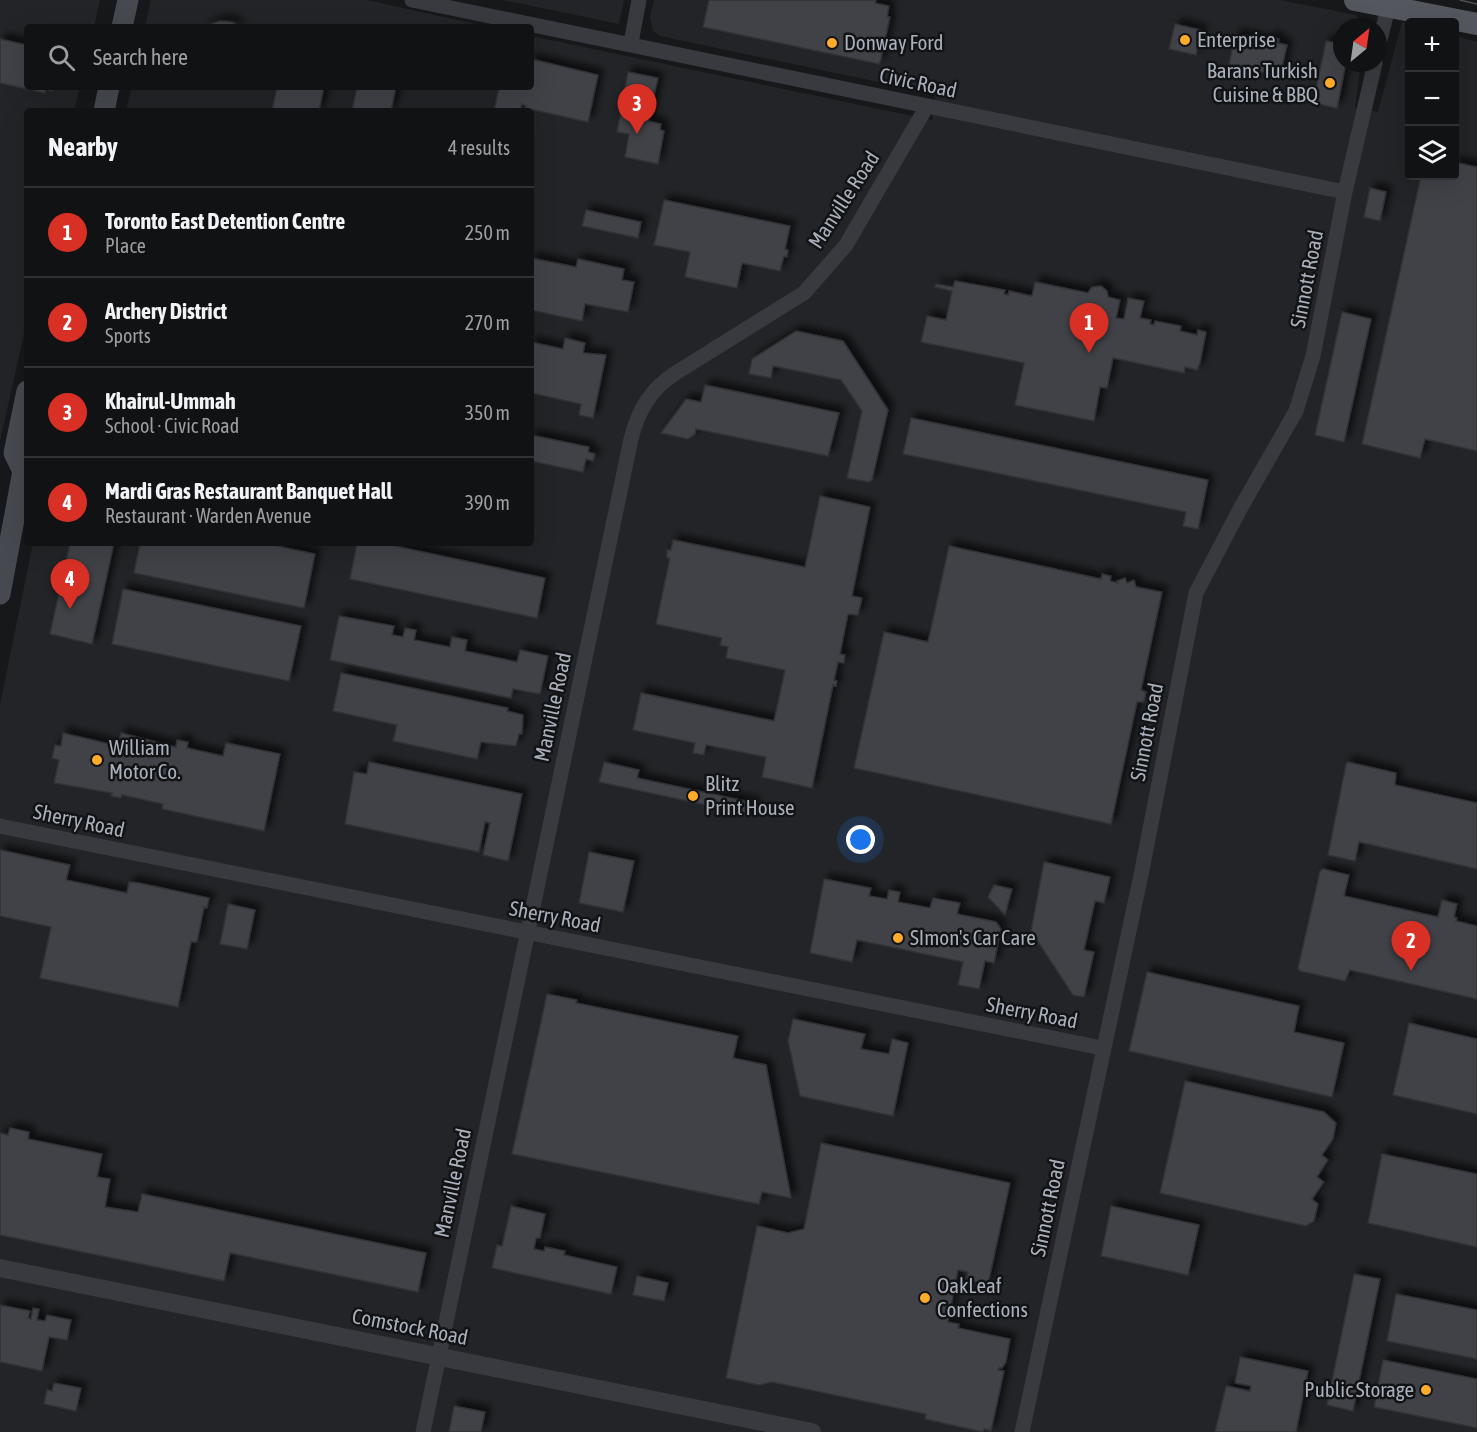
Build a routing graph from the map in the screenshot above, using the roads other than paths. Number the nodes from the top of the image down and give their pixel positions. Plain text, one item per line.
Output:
1 (128, 0) edge
2 (411, 0) edge
3 (639, 0) edge
4 (1355, 0) edge
5 (1389, 3) edge
6 (1385, 18) edge
7 (123, 24) edge
8 (534, 24) edge
9 (534, 24) edge
10 (1477, 24) edge
11 (631, 43) junction
12 (1373, 72) edge
13 (108, 90) edge
14 (927, 106) junction
15 (105, 108) edge
16 (1345, 192) junction
17 (24, 406) edge
18 (24, 468) edge
19 (24, 475) edge
20 (0, 594) edge
21 (0, 826) edge
22 (528, 933) junction
23 (1102, 1048) junction
24 (0, 1268) edge
25 (439, 1356) junction
26 (423, 1432) edge
27 (812, 1432) edge
28 (1023, 1432) edge

1 - 7 main road
2 - 9 street, Civic Road
3 - 11 street
4 - 5 main road
5 - 6 street
5 - 10 main road
8 - 11 street, Civic Road
11 - 14 street, Civic Road
12 - 16 street, Sinnott Road
13 - 15 main road
14 - 16 street, Civic Road
14 - 22 street, Manville Road
16 - 23 street, Sinnott Road
17 - 18 main road
19 - 20 main road
21 - 22 street, Sherry Road
22 - 23 street, Sherry Road
22 - 25 street, Manville Road
23 - 28 street, Sinnott Road
24 - 25 street, Comstock Road
25 - 26 street, Manville Road
25 - 27 street, Comstock Road

